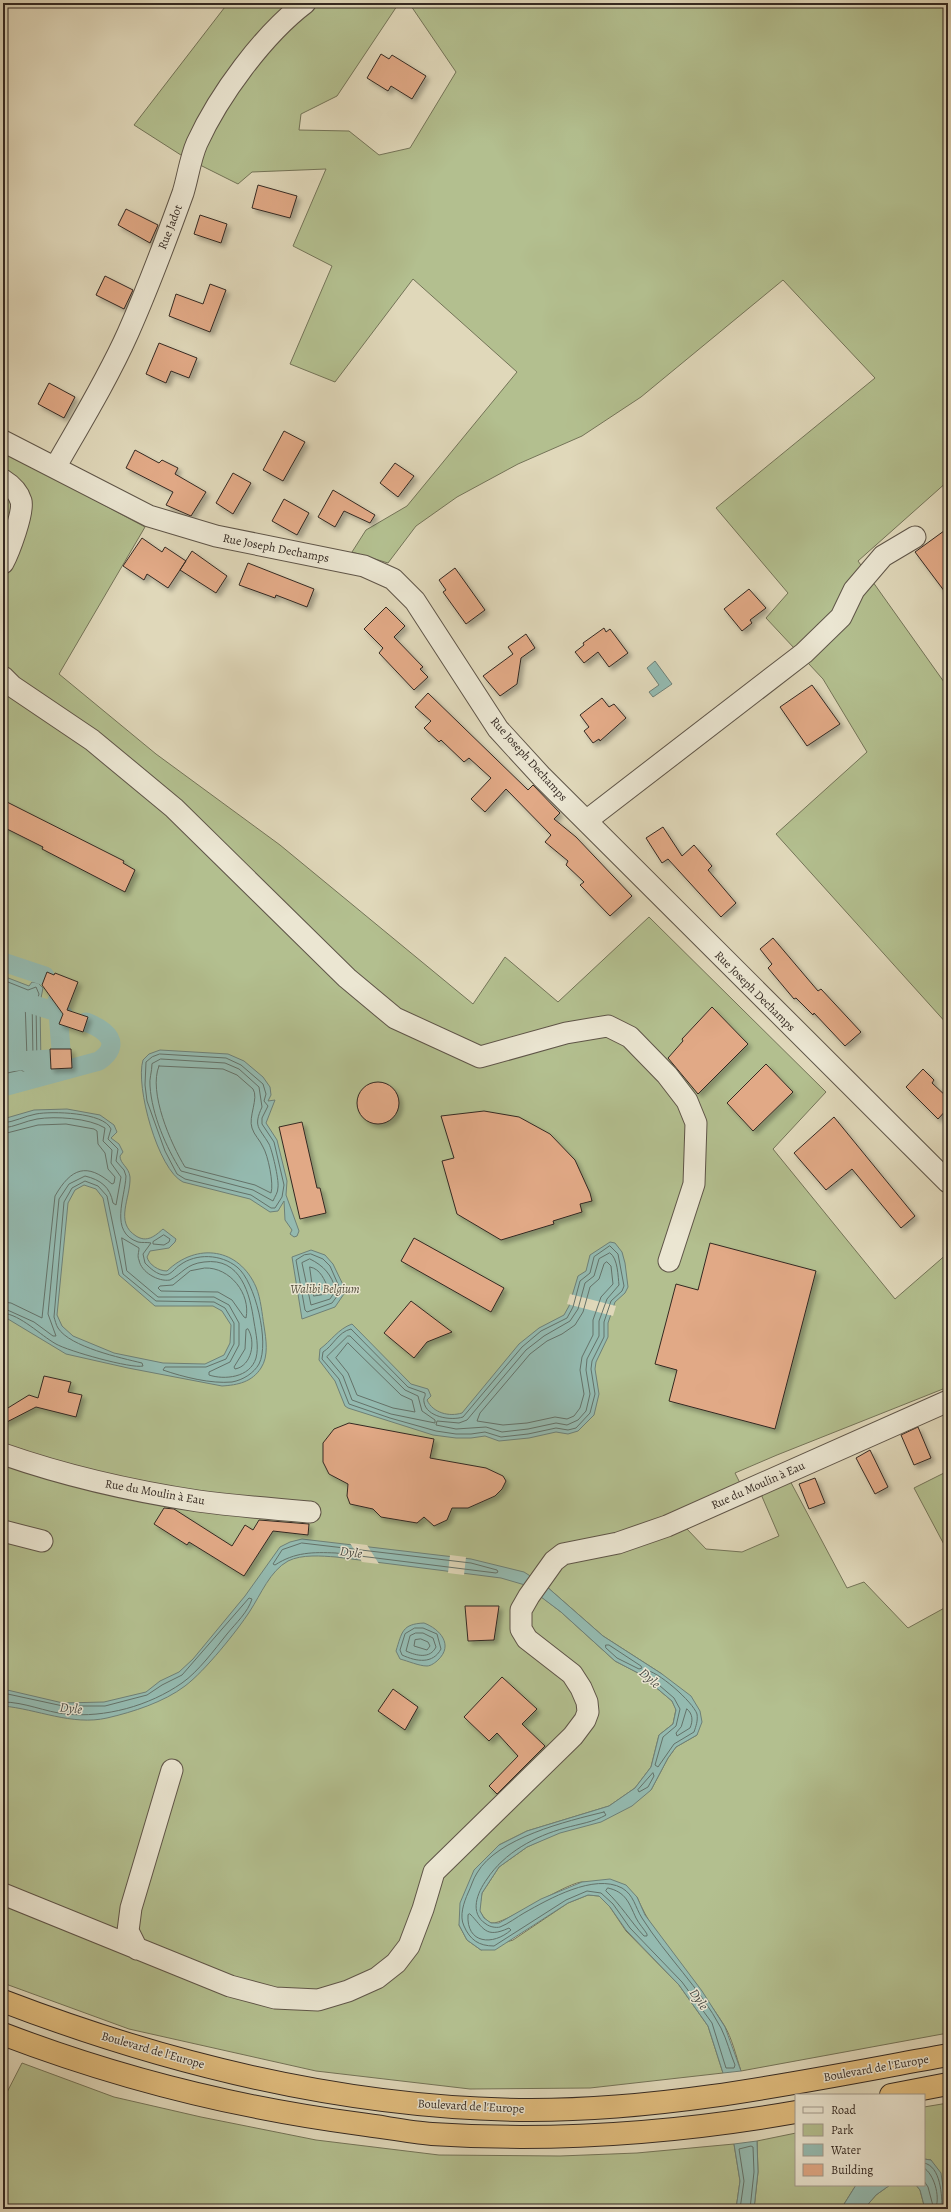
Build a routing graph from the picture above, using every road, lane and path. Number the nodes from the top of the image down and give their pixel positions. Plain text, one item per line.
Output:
1 (305, 3) edge
2 (3, 441) edge
3 (56, 466) junction
4 (3, 480) edge
5 (915, 537) dead end
6 (3, 563) edge
7 (3, 677) edge
8 (586, 821) junction
9 (948, 1182) edge
10 (669, 1261) dead end
11 (948, 1401) edge
12 (3, 1454) edge
13 (310, 1512) dead end
14 (3, 1531) edge
15 (42, 1541) dead end
16 (172, 1770) dead end
17 (3, 1894) edge
18 (131, 1908) junction
19 (92, 1931) junction
20 (137, 1949) junction
21 (3, 2001) edge
22 (3, 2034) edge
23 (948, 2055) edge
24 (948, 2084) edge
25 (896, 2094) edge
26 (795, 2112) edge

1 - 3 street, Rue Jadot
2 - 3 street, Rue Joseph Dechamps
3 - 8 street, Rue Joseph Dechamps
4 - 6 street
5 - 8 street
7 - 10 street
8 - 9 street, Rue Joseph Dechamps
11 - 20 street, Rue du Moulin à Eau
12 - 13 street, Rue du Moulin à Eau
14 - 15 street
16 - 18 street
17 - 19 street
18 - 19 street
18 - 20 street
19 - 20 street
21 - 23 highway, Boulevard de l'Europe
22 - 26 highway
24 - 25 highway

